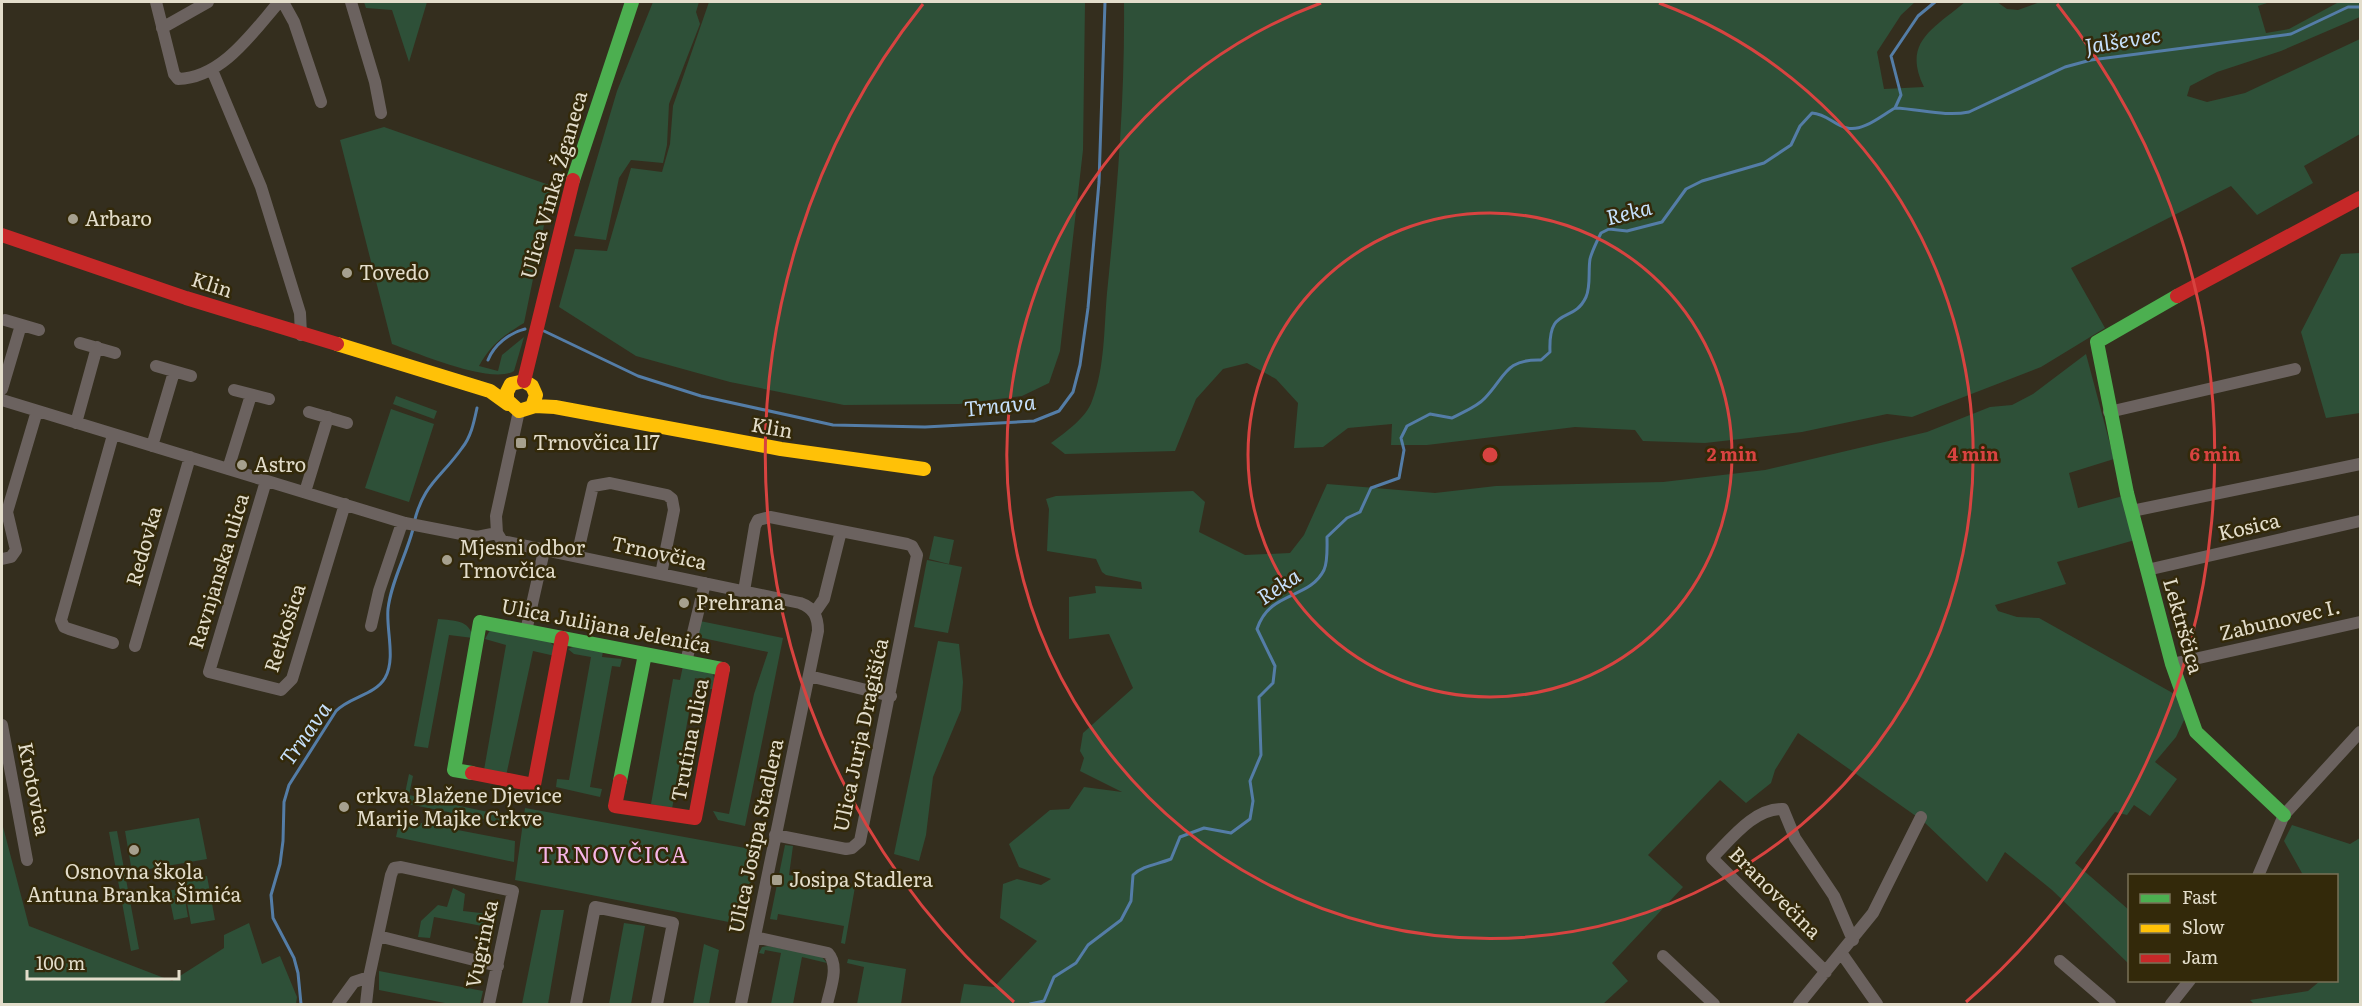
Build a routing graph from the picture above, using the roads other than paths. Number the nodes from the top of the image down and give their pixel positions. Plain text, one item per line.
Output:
1 (156, 2) edge
2 (208, 2) edge
3 (281, 2) edge
4 (351, 2) edge
5 (632, 2) edge
6 (162, 28) junction
7 (212, 70) junction
8 (321, 102) dead end
9 (381, 113) dead end
10 (2361, 198) edge
11 (2, 235) edge
12 (5, 320) dead end
13 (21, 325) junction
14 (39, 330) dead end
15 (301, 334) junction
16 (80, 343) dead end
17 (97, 347) junction
18 (115, 353) dead end
19 (156, 366) dead end
20 (412, 367) junction
21 (2295, 369) dead end
22 (174, 372) junction
23 (191, 376) dead end
24 (518, 383) junction
25 (2, 389) edge
26 (234, 390) dead end
27 (535, 391) junction
28 (251, 395) junction
29 (269, 399) dead end
30 (2, 400) edge
31 (520, 407) junction
32 (37, 411) junction
33 (309, 412) dead end
34 (2109, 412) junction
35 (328, 417) junction
36 (615, 418) junction
37 (76, 423) junction
38 (347, 423) dead end
39 (113, 435) junction
40 (152, 446) junction
41 (190, 457) junction
42 (2361, 464) edge
43 (228, 469) junction
44 (924, 469) dead end
45 (266, 481) junction
46 (305, 492) junction
47 (345, 504) junction
48 (2132, 511) junction
49 (2361, 521) edge
50 (404, 523) junction
51 (841, 531) junction
52 (497, 533) junction
53 (544, 551) junction
54 (577, 556) junction
55 (2, 559) edge
56 (2147, 570) junction
57 (661, 574) junction
58 (705, 583) junction
59 (744, 591) junction
60 (814, 612) junction
61 (2361, 622) edge
62 (371, 626) dead end
63 (526, 631) junction
64 (562, 638) junction
65 (112, 642) dead end
66 (135, 646) dead end
67 (645, 654) junction
68 (686, 662) junction
69 (2172, 664) junction
70 (724, 669) joint
71 (209, 672) joint
72 (809, 676) junction
73 (891, 696) junction
74 (2, 726) edge
75 (2361, 732) edge
76 (2284, 815) junction
77 (1921, 817) dead end
78 (775, 835) junction
79 (27, 860) dead end
80 (2259, 874) edge
81 (378, 936) junction
82 (755, 937) junction
83 (1853, 940) junction
84 (1842, 954) junction
85 (1663, 956) dead end
86 (2060, 961) dead end
87 (498, 966) junction
88 (1826, 972) junction
89 (369, 977) junction
90 (2189, 982) edge
91 (338, 1005) edge
92 (366, 1005) edge
93 (489, 1005) edge
94 (576, 1005) edge
95 (657, 1005) edge
96 (741, 1005) edge
97 (827, 1005) edge
98 (1714, 1005) edge
99 (1799, 1005) edge
100 (1877, 1005) edge
101 (2110, 1005) edge
102 (2171, 1005) edge

1 - 6 street
2 - 6 street
3 - 7 street
3 - 8 street
4 - 9 street
5 - 24 street, Ulica Vinka Žganeca
6 - 7 street
7 - 15 street
10 - 34 street, Lektrščica
11 - 15 street, Klin
12 - 13 street
13 - 14 street
13 - 25 street
15 - 20 street, Klin
16 - 17 street
17 - 18 street
17 - 37 street
19 - 22 street
20 - 24 street, Klin
20 - 31 street, Klin
21 - 34 street
22 - 23 street
22 - 40 street
24 - 27 street
24 - 31 street, Ulica Vinka Žganeca
26 - 28 street
27 - 31 street
27 - 36 street, Klin
28 - 29 street
28 - 43 street
30 - 32 street
31 - 36 street, Klin
31 - 52 street
32 - 37 street
32 - 55 street
33 - 35 street
34 - 48 street, Lektrščica
35 - 38 street
35 - 46 street
36 - 44 street, Klin
37 - 39 street
39 - 40 street
39 - 65 street
40 - 41 street
41 - 43 street
41 - 66 street, Redovka
42 - 48 street
43 - 45 street
45 - 46 street
45 - 71 street, Ravnjanska ulica
46 - 47 street
47 - 50 street
47 - 71 street, Retkošica
48 - 56 street, Lektrščica
49 - 56 street, Kosica
50 - 52 street
50 - 62 street
51 - 59 street
51 - 60 street
51 - 73 street, Ulica Jurja Dragišića
52 - 53 street, Trnovčica
53 - 54 street, Trnovčica
53 - 63 street
54 - 57 street, Trnovčica
54 - 57 street
56 - 69 street, Lektrščica
57 - 58 street, Trnovčica
58 - 59 street, Trnovčica
58 - 68 street
59 - 60 street, Trnovčica
60 - 72 street, Ulica Josipa Stadlera
61 - 69 street, Zabunovec I.
63 - 64 street, Ulica Julijana Jelenića
63 - 64 street, Ulica Julijana Jelenića
64 - 67 street, Ulica Julijana Jelenića
67 - 68 street, Ulica Julijana Jelenića
67 - 70 street, Trutina ulica
68 - 70 street, Ulica Julijana Jelenića
69 - 76 street, Lektrščica
72 - 73 street
72 - 78 street, Ulica Josipa Stadlera
73 - 78 street, Ulica Jurja Dragišića
74 - 79 street, Krotovica
75 - 76 street
76 - 80 street
77 - 83 street
78 - 82 street, Ulica Josipa Stadlera
81 - 87 street
81 - 87 street, Vugrinka
81 - 89 street
82 - 96 street, Ulica Josipa Stadlera
82 - 97 street
83 - 84 street
83 - 88 street, Branovečina
84 - 88 street
84 - 100 street
85 - 98 street
86 - 101 street
87 - 93 street, Vugrinka
88 - 99 street
89 - 91 street
89 - 92 street
90 - 102 street
94 - 95 street

